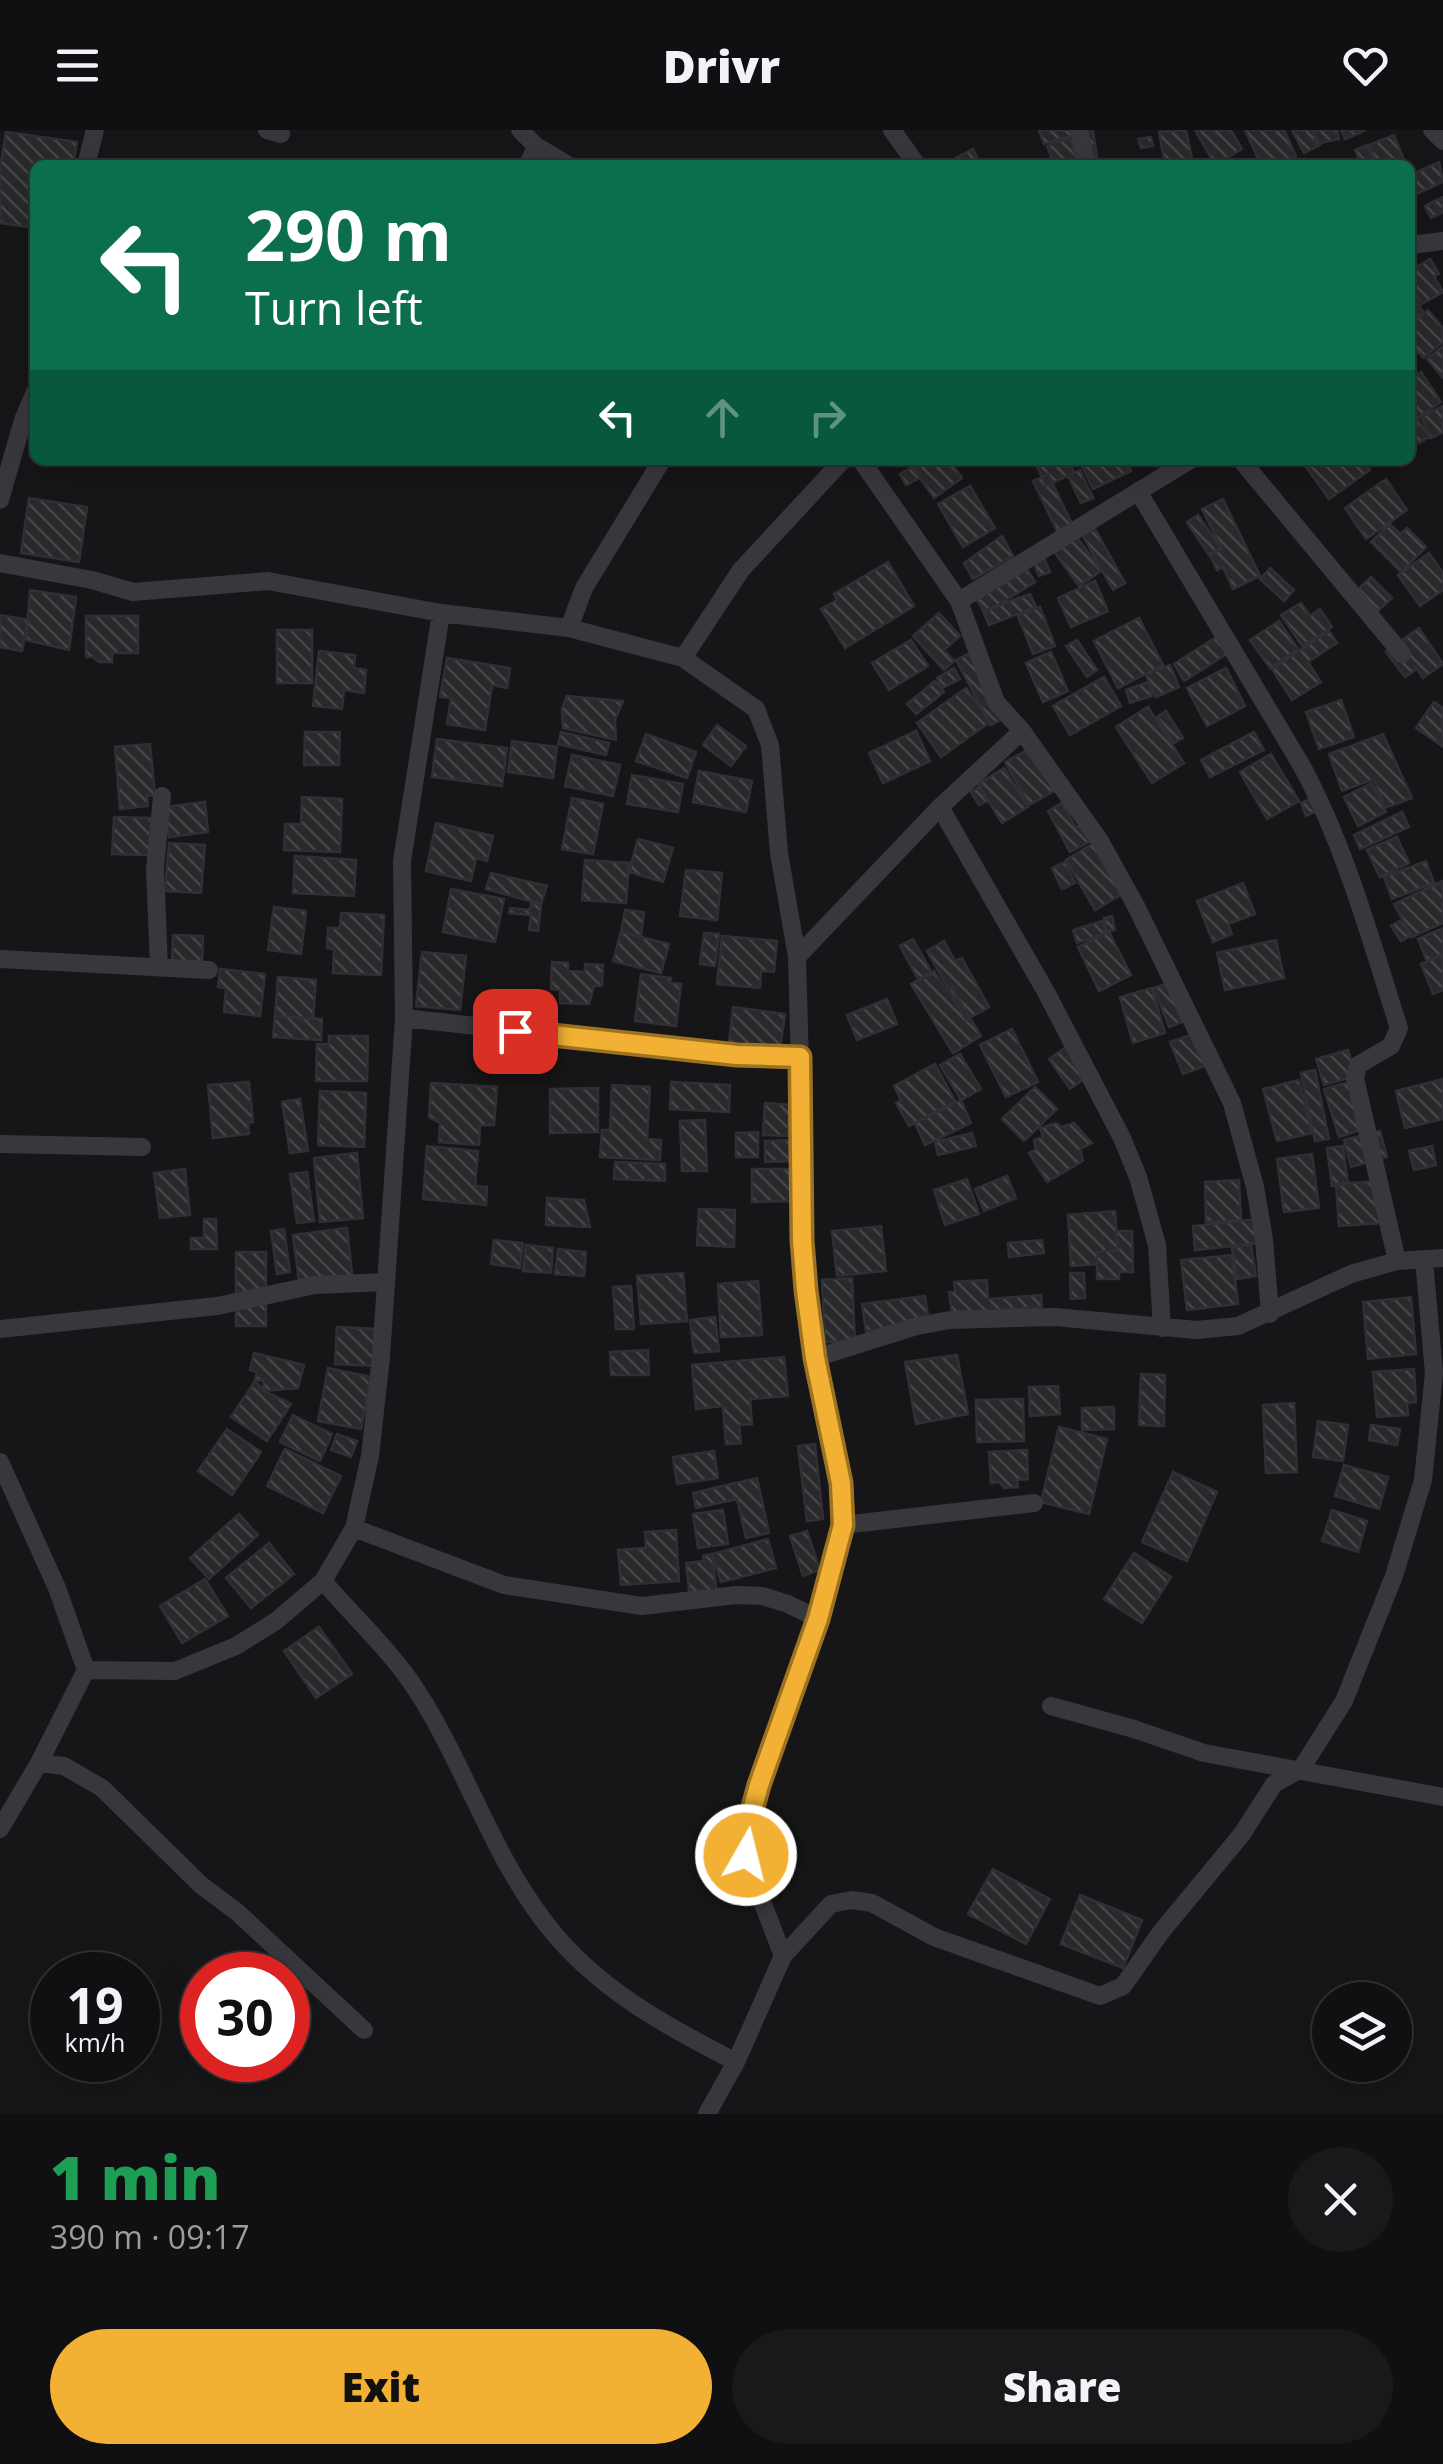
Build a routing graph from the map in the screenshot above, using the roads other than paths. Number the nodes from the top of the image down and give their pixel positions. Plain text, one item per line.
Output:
1 (95, 130) edge
2 (520, 130) edge
3 (892, 130) edge
4 (1079, 130) edge
5 (1432, 130) edge
6 (1443, 142) edge
7 (536, 146) junction
8 (87, 160) edge
9 (530, 160) edge
10 (560, 160) edge
11 (913, 160) edge
12 (1086, 160) edge
13 (1443, 242) edge
14 (1415, 244) edge
15 (30, 404) edge
16 (659, 465) edge
17 (838, 465) edge
18 (865, 465) edge
19 (1182, 465) edge
20 (1246, 465) edge
21 (1138, 492) junction
22 (0, 500) edge
23 (0, 564) edge
24 (958, 601) junction
25 (441, 613) junction
26 (569, 628) junction
27 (1402, 654) dead end
28 (683, 658) junction
29 (1022, 731) junction
30 (162, 796) dead end
31 (940, 806) junction
32 (797, 956) junction
33 (0, 960) edge
34 (159, 967) junction
35 (209, 970) dead end
36 (404, 1018) junction
37 (800, 1057) junction
38 (0, 1144) edge
39 (142, 1147) dead end
40 (1434, 1259) edge
41 (1397, 1261) junction
42 (384, 1282) junction
43 (1270, 1314) junction
44 (1162, 1328) junction
45 (0, 1329) edge
46 (815, 1358) junction
47 (0, 1462) edge
48 (1034, 1503) dead end
49 (843, 1525) junction
50 (354, 1528) junction
51 (323, 1581) junction
52 (818, 1619) junction
53 (86, 1670) junction
54 (1051, 1706) dead end
55 (39, 1763) junction
56 (1302, 1769) junction
57 (1443, 1796) edge
58 (0, 1829) edge
59 (784, 1956) junction
60 (364, 2030) dead end
61 (736, 2062) junction
62 (707, 2114) edge

1 - 8 street
2 - 7 street
3 - 11 street
4 - 12 street
5 - 6 street
7 - 9 street
7 - 10 street
13 - 14 street
15 - 22 street
16 - 26 street
17 - 28 street
18 - 24 street
19 - 21 street
20 - 27 street
21 - 24 street
21 - 41 street
23 - 25 street
24 - 29 street
25 - 26 street
25 - 36 street
26 - 28 street
28 - 32 street
29 - 31 street
29 - 43 street
30 - 34 street
31 - 32 street
31 - 44 street
32 - 37 street
33 - 34 street
34 - 35 street
36 - 37 street
36 - 42 street
37 - 46 street
38 - 39 street
40 - 41 street
40 - 56 street
41 - 43 street
42 - 45 street
42 - 50 street
43 - 44 street
44 - 46 street
46 - 49 street
47 - 53 street
48 - 49 street
49 - 52 street
50 - 51 street
50 - 52 street
51 - 53 street
51 - 61 street
52 - 59 street
53 - 55 street
54 - 56 street
55 - 58 street
55 - 60 street
56 - 57 street
56 - 59 street
59 - 61 street
61 - 62 street

